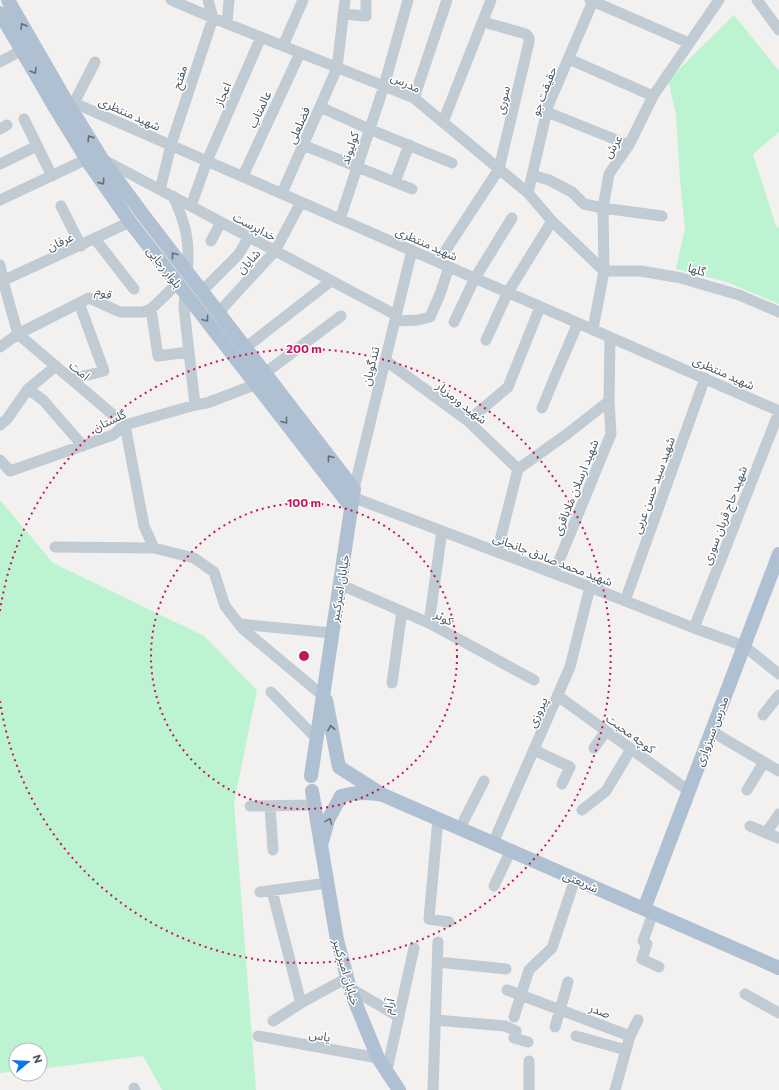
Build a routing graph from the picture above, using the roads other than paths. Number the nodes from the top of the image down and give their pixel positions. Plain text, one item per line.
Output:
1 (8, 0) edge
2 (172, 0) edge
3 (208, 0) edge
4 (229, 0) edge
5 (303, 0) edge
6 (345, 0) edge
7 (366, 0) edge
8 (408, 0) edge
9 (447, 0) edge
10 (492, 0) edge
11 (719, 0) edge
12 (757, 0) edge
13 (591, 1) edge
14 (0, 13) edge
15 (343, 14) junction
16 (213, 18) junction
17 (484, 22) junction
18 (227, 24) junction
19 (779, 30) edge
20 (261, 37) junction
21 (689, 44) junction
22 (283, 46) junction
23 (22, 50) junction
24 (300, 53) junction
25 (569, 59) junction
26 (0, 62) edge
27 (95, 62) dead end
28 (337, 68) junction
29 (384, 86) junction
30 (653, 96) junction
31 (414, 98) junction
32 (70, 101) junction
33 (320, 107) junction
34 (547, 112) junction
35 (24, 120) dead end
36 (443, 122) junction
37 (369, 129) junction
38 (171, 145) junction
39 (303, 145) junction
40 (409, 145) junction
41 (629, 145) junction
42 (37, 146) junction
43 (102, 159) junction
44 (87, 160) junction
45 (207, 161) junction
46 (452, 163) dead end
47 (0, 164) edge
48 (357, 166) junction
49 (499, 169) junction
50 (532, 175) junction
51 (52, 176) junction
52 (243, 176) junction
53 (395, 182) junction
54 (412, 189) dead end
55 (160, 190) junction
56 (528, 193) junction
57 (282, 194) junction
58 (129, 196) junction
59 (173, 196) junction
60 (0, 200) edge
61 (302, 202) junction
62 (117, 204) junction
63 (61, 206) dead end
64 (191, 206) junction
65 (603, 208) junction
66 (662, 216) dead end
67 (512, 218) dead end
68 (340, 219) junction
69 (552, 221) junction
70 (130, 222) junction
71 (221, 222) junction
72 (249, 237) junction
73 (95, 239) junction
74 (211, 241) dead end
75 (81, 246) junction
76 (412, 250) junction
77 (275, 251) junction
78 (438, 262) junction
79 (0, 265) edge
80 (449, 267) junction
81 (604, 271) junction
82 (187, 272) junction
83 (476, 278) junction
84 (331, 281) junction
85 (2, 282) edge
86 (181, 287) junction
87 (134, 289) dead end
88 (202, 291) junction
89 (508, 292) junction
90 (79, 303) junction
91 (540, 307) junction
92 (151, 309) junction
93 (779, 312) edge
94 (218, 313) junction
95 (341, 316) dead end
96 (396, 318) junction
97 (454, 322) dead end
98 (578, 323) junction
99 (594, 329) junction
100 (18, 334) junction
101 (610, 337) junction
102 (486, 340) dead end
103 (0, 346) edge
104 (245, 348) junction
105 (189, 352) junction
106 (385, 360) junction
107 (56, 366) junction
108 (705, 378) junction
109 (261, 379) junction
110 (72, 380) junction
111 (28, 389) junction
112 (609, 401) junction
113 (195, 405) junction
114 (542, 408) dead end
115 (779, 411) edge
116 (468, 421) junction
117 (0, 425) edge
118 (125, 425) junction
119 (83, 446) junction
120 (0, 460) edge
121 (518, 469) junction
122 (352, 498) junction
123 (442, 531) junction
124 (55, 547) dead end
125 (154, 548) junction
126 (497, 552) junction
127 (779, 554) edge
128 (554, 573) junction
129 (339, 584) junction
130 (590, 587) junction
131 (625, 601) junction
132 (402, 611) junction
133 (429, 623) junction
134 (239, 624) junction
135 (694, 628) junction
136 (332, 633) junction
137 (744, 646) junction
138 (779, 674) edge
139 (534, 680) dead end
140 (392, 683) dead end
141 (323, 691) junction
142 (271, 692) dead end
143 (779, 695) edge
144 (558, 696) junction
145 (763, 715) dead end
146 (711, 731) junction
147 (606, 732) junction
148 (316, 739) junction
149 (594, 748) dead end
150 (631, 749) junction
151 (534, 750) junction
152 (764, 762) junction
153 (339, 767) junction
154 (779, 771) edge
155 (311, 776) junction
156 (484, 781) dead end
157 (562, 784) dead end
158 (747, 790) dead end
159 (312, 791) junction
160 (689, 791) junction
161 (383, 795) junction
162 (341, 796) junction
163 (315, 805) junction
164 (250, 806) dead end
165 (270, 806) junction
166 (582, 810) dead end
167 (779, 814) edge
168 (438, 819) junction
169 (750, 826) dead end
170 (460, 828) junction
171 (766, 833) junction
172 (779, 838) edge
173 (493, 843) junction
174 (321, 845) junction
175 (273, 850) dead end
176 (510, 850) junction
177 (575, 879) junction
178 (328, 883) junction
179 (494, 886) dead end
180 (272, 890) junction
181 (260, 892) dead end
182 (648, 911) junction
183 (449, 922) dead end
184 (438, 942) dead end
185 (414, 948) dead end
186 (438, 962) junction
187 (660, 967) dead end
188 (779, 968) edge
189 (506, 969) dead end
190 (568, 982) dead end
191 (349, 983) junction
192 (507, 990) dead end
193 (745, 994) dead end
194 (520, 995) junction
195 (301, 1003) junction
196 (561, 1010) junction
197 (779, 1013) edge
198 (399, 1017) junction
199 (514, 1017) dead end
200 (436, 1020) junction
201 (638, 1020) dead end
202 (273, 1021) dead end
203 (555, 1027) dead end
204 (258, 1036) dead end
205 (576, 1036) dead end
206 (630, 1036) junction
207 (528, 1042) dead end
208 (626, 1050) junction
209 (378, 1058) junction
210 (529, 1061) dead end
211 (387, 1070) junction
212 (399, 1090) edge
213 (434, 1090) edge
214 (529, 1090) edge
215 (615, 1090) edge

32 -> 1 main road, بلوار رجایی
2 - 16 street, مدرس
3 - 16 street
4 - 18 street
5 - 22 street
6 - 15 street, فضلعلی
7 - 15 street
8 - 29 street, کولیوند
9 - 31 street
10 - 17 street
11 - 21 street, عرش
12 - 19 street
13 - 21 street
13 - 25 street, حقیقت جو
14 - 23 main road, بلوار رجایی
15 - 28 street, فضلعلی
16 - 18 street, مدرس
16 - 38 street, مفتح
17 - 36 street
17 - 49 street, سوری
18 - 20 street, مدرس
20 - 22 street, مدرس
20 - 45 street, اعجاز
21 - 30 street, عرش
22 - 24 street, مدرس
23 - 26 street
23 -> 44 main road, بلوار رجایی
24 - 28 street, مدرس
24 - 52 street, عالمتاب
25 - 30 street
25 - 34 street, حقیقت جو
27 - 32 street
28 - 29 street, مدرس
28 - 33 street, فضلعلی
29 - 31 street, مدرس
29 - 37 street, کولیوند
30 - 41 street, عرش
31 - 36 street, مدرس
32 - 38 street, شهید منتظری
43 -> 32 main road, بلوار رجایی
33 - 37 street
33 - 39 street, فضلعلی
34 - 41 street
34 - 50 street, حقیقت جو
35 - 42 street
36 - 49 street, مدرس
37 - 40 street
37 - 48 street, کولیوند
38 - 45 street, شهید منتظری
38 - 55 street, مفتح
39 - 48 street
39 - 57 street, فضلعلی
40 - 46 street
40 - 53 street
41 - 65 street, عرش
42 - 47 street
42 - 51 street
43 - 55 street, خداپرست
43 - 58 main road, بلوار رجایی
44 - 51 street
44 -> 62 main road, بلوار رجایی
45 - 52 street, شهید منتظری
45 - 64 street, اعجاز
48 - 53 street
48 - 68 street, کولیوند
49 - 56 street, مدرس
49 - 78 street, سوری
50 - 56 street, حقیقت جو
50 - 65 street
51 - 60 street
52 - 57 street, شهید منتظری
53 - 54 street
55 - 59 street, خداپرست
56 - 69 street, مدرس
57 - 61 street, شهید منتظری
58 - 62 main road
82 -> 58 main road, بلوار رجایی
59 - 64 street, خداپرست
59 - 82 street
61 - 68 street, شهید منتظری
61 - 77 street, شایان
62 - 70 main road, بلوار رجایی
63 - 75 street
64 - 71 street, خداپرست
65 - 66 street
65 - 81 street, عرش
67 - 83 street
68 - 76 street, شهید منتظری
69 - 81 street, مدرس
69 - 89 street
70 - 73 street, عرفان
70 - 86 main road, بلوار رجایی
71 - 72 street, خداپرست
71 - 74 street
72 - 77 street, خداپرست
72 - 88 street
73 - 75 street, عرفان
73 - 87 street
75 - 85 street, عرفان
76 - 78 street, شهید منتظری
76 - 96 street, تندگویان
77 - 84 street, خداپرست
77 - 94 street, شایان
78 - 80 street, شهید منتظری
79 - 85 street
80 - 83 street, شهید منتظری
80 - 96 street
81 - 93 street, گلها
81 - 99 street, عرش
82 - 88 main road, بلوار رجایی
83 - 89 street, شهید منتظری
83 - 97 street
84 - 96 street, خداپرست
84 - 104 street
85 - 100 street
86 - 92 street
86 - 105 street
86 -> 109 main road, بلوار رجایی
88 - 94 main road, بلوار رجایی
89 - 91 street, شهید منتظری
89 - 102 street
90 - 92 street, قوم
90 - 100 street, قوم
90 - 110 street
91 - 98 street, شهید منتظری
91 - 116 street
92 - 105 street
94 - 104 main road, بلوار رجایی
95 - 109 street, گلستان
96 - 106 street, تندگویان
98 - 99 street, شهید منتظری
98 - 114 street
99 - 101 street, شهید منتظری
100 - 103 street
100 - 107 street, امت
101 - 108 street, شهید منتظری
101 - 112 street, شهید ارسلان ملاباقری
104 - 109 main road, بلوار رجایی
105 - 113 street
106 - 116 street, شهید ورمزیار
106 - 122 street, تندگویان
107 - 110 street, امت
107 - 111 street
108 - 115 street, شهید منتظری
108 - 131 street, شهید سید حسن عربی
109 - 113 street, گلستان
109 -> 122 main road, بلوار رجایی
122 -> 109 main road, بلوار رجایی
110 - 118 street, امت
111 - 117 street
111 - 119 street
112 - 121 street
112 - 128 street, شهید ارسلان ملاباقری
113 - 118 street, گلستان
115 - 135 street, شهید حاج قربان سوری
116 - 121 street, شهید ورمزیار
118 - 119 street, گلستان
118 - 125 street
119 - 120 street, گلستان
121 - 126 street
122 - 123 street, شهید محمد صادق جانجانی
122 - 129 main road, خیابان امیرکبیر
123 - 126 street, شهید محمد صادق جانجانی
123 - 133 street
124 - 125 street
125 - 134 street
126 - 128 street, شهید محمد صادق جانجانی
127 - 137 main road, مدرس سبزواری
128 - 130 street, شهید محمد صادق جانجانی
129 - 132 street, کوثر
129 - 136 main road, خیابان امیرکبیر
130 - 131 street, شهید محمد صادق جانجانی
130 - 144 street, پیروزی
131 - 135 street, شهید محمد صادق جانجانی
132 - 133 street, کوثر
132 - 140 street
133 - 139 street, کوثر
134 - 136 street
134 - 141 street
135 - 137 street, شهید محمد صادق جانجانی
136 - 141 main road, خیابان امیرکبیر
137 - 138 street, شهید محمد صادق جانجانی
137 - 146 main road, مدرس سبزواری
141 - 148 main road, خیابان امیرکبیر
153 -> 141 main road
142 - 148 street
143 - 145 street
144 - 147 street, کوچه محبت
144 - 151 street, پیروزی
146 - 152 street
146 - 160 main road, مدرس سبزواری
147 - 149 street
147 - 150 street, کوچه محبت
148 - 155 main road, خیابان امیرکبیر
150 - 160 street, کوچه محبت
150 - 166 street
151 - 157 street
151 - 173 street, پیروزی
152 - 154 street
152 - 158 street
153 - 155 main road
153 - 161 main road
153 - 162 main road
155 - 159 main road
156 - 170 street
159 - 162 main road
159 - 163 main road, خیابان امیرکبیر
160 - 182 main road, مدرس سبزواری
161 - 162 main road
161 - 168 main road, شریعتی
174 -> 162 main road
163 - 165 street
163 - 174 main road, خیابان امیرکبیر
164 - 165 street
165 - 175 street
167 - 171 street
168 - 170 main road, شریعتی
168 - 183 street
169 - 171 street
170 - 173 main road, شریعتی
171 - 172 street
173 - 176 main road, شریعتی
174 - 178 main road, خیابان امیرکبیر
176 - 177 main road, شریعتی
176 - 179 street
177 - 182 main road, شریعتی
177 - 194 street
178 - 180 street
178 - 191 main road, خیابان امیرکبیر
180 - 181 street
180 - 195 street
182 - 187 street
182 - 188 main road, شریعتی
184 - 186 street
185 - 198 street, آرام
186 - 189 street
186 - 200 street
190 - 196 street
191 - 195 street
191 - 198 street
191 - 209 main road, خیابان امیرکبیر
192 - 194 street, صدر
193 - 197 street
194 - 196 street, صدر
194 - 199 street
195 - 202 street
196 - 203 street
196 - 206 street, صدر
198 - 211 street, آرام
200 - 207 street
200 - 213 street
201 - 206 street
204 - 209 street, یاس
205 - 208 street
206 - 208 street
208 - 215 street
209 - 211 main road, خیابان امیرکبیر
210 - 214 street
211 - 212 main road, خیابان امیرکبیر

